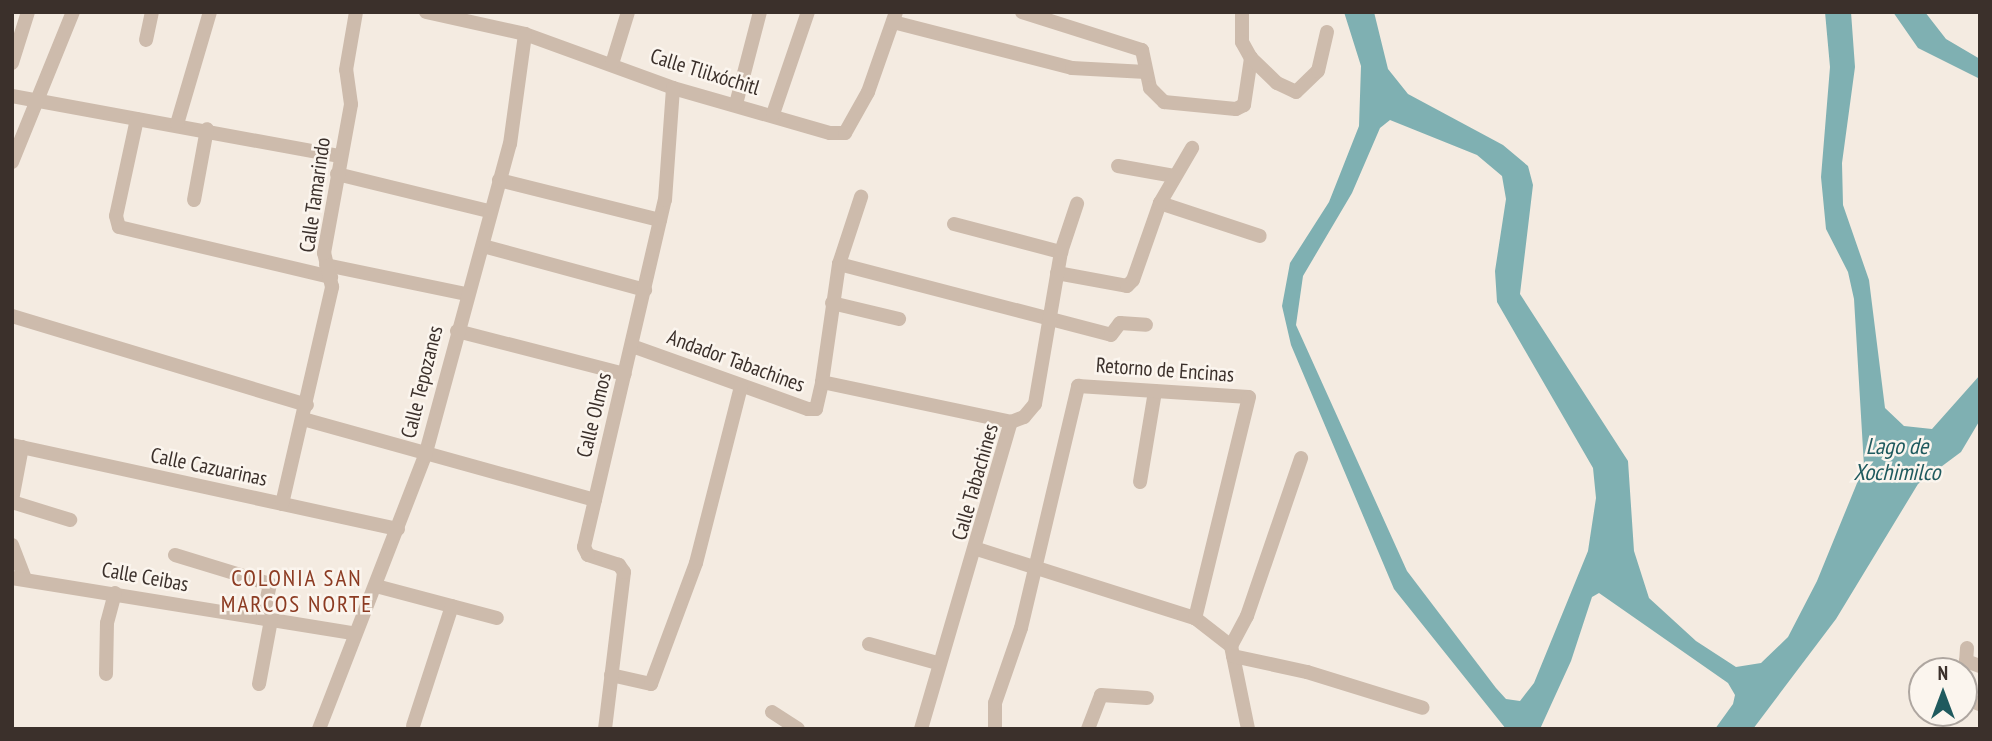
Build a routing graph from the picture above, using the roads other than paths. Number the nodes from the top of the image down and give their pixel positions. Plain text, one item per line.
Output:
1 (28, 12) edge
2 (73, 12) edge
3 (152, 12) edge
4 (210, 12) edge
5 (356, 12) edge
6 (426, 12) edge
7 (509, 12) edge
8 (628, 12) edge
9 (760, 12) edge
10 (808, 12) edge
11 (1022, 12) edge
12 (1242, 12) edge
13 (466, 16) edge
14 (894, 17) edge
15 (506, 28) junction
16 (1327, 32) dead end
17 (525, 34) junction
18 (146, 40) dead end
19 (1251, 58) junction
20 (12, 63) edge
21 (612, 64) junction
22 (1146, 72) junction
23 (673, 88) junction
24 (12, 96) edge
25 (39, 103) junction
26 (736, 104) junction
27 (773, 114) junction
28 (137, 119) junction
29 (177, 124) junction
30 (207, 129) junction
31 (1192, 148) dead end
32 (339, 156) junction
33 (12, 162) edge
34 (1118, 166) dead end
35 (337, 174) junction
36 (1174, 176) junction
37 (499, 180) junction
38 (860, 197) dead end
39 (194, 200) dead end
40 (1160, 203) junction
41 (1077, 204) dead end
42 (489, 212) junction
43 (660, 220) junction
44 (954, 224) dead end
45 (1261, 236) dead end
46 (483, 246) junction
47 (1061, 251) junction
48 (839, 264) junction
49 (329, 271) junction
50 (1057, 273) junction
51 (645, 290) junction
52 (466, 294) junction
53 (832, 303) junction
54 (12, 316) edge
55 (1050, 318) junction
56 (900, 319) dead end
57 (1146, 326) dead end
58 (457, 331) junction
59 (632, 345) junction
60 (625, 374) junction
61 (822, 382) junction
62 (741, 386) junction
63 (1155, 391) junction
64 (305, 412) junction
65 (1011, 422) junction
66 (17, 446) edge
67 (425, 456) junction
68 (1301, 458) dead end
69 (1140, 482) dead end
70 (595, 500) junction
71 (12, 501) edge
72 (282, 504) junction
73 (70, 520) dead end
74 (398, 529) junction
75 (12, 545) edge
76 (977, 549) junction
77 (175, 555) dead end
78 (1034, 566) junction
79 (18, 579) edge
80 (376, 586) junction
81 (115, 593) junction
82 (452, 606) junction
83 (498, 618) dead end
84 (1195, 618) junction
85 (267, 619) junction
86 (353, 633) junction
87 (869, 644) dead end
88 (1967, 648) dead end
89 (1232, 651) junction
90 (937, 663) junction
91 (1980, 666) edge
92 (106, 674) dead end
93 (611, 675) junction
94 (259, 684) dead end
95 (1147, 698) dead end
96 (1423, 708) dead end
97 (772, 712) dead end
98 (413, 726) dead end
99 (323, 727) edge
100 (605, 729) edge
101 (798, 729) edge
102 (921, 729) edge
103 (995, 729) edge
104 (1088, 729) edge
105 (1248, 729) edge

1 - 20 street
2 - 25 street
3 - 18 street
4 - 29 street
5 - 32 street, Calle Tamarindo
6 - 13 street, Calle Tlilxóchitl
7 - 15 street
8 - 21 street
9 - 26 street
10 - 27 street
11 - 22 street
12 - 19 street
13 - 15 street, Calle Tlilxóchitl
14 - 22 street
14 - 27 street, Calle Tlilxóchitl
15 - 17 street, Calle Tlilxóchitl
16 - 19 street
17 - 21 street, Calle Tlilxóchitl
17 - 37 street, Calle Tepozanes
19 - 22 street
21 - 23 street, Calle Tlilxóchitl
23 - 26 street, Calle Tlilxóchitl
23 - 43 street, Calle Olmos
24 - 25 street
25 - 28 street
25 - 33 street
26 - 27 street, Calle Tlilxóchitl
28 - 29 street
28 - 49 street
29 - 30 street
30 - 32 street
30 - 39 street
31 - 36 street
32 - 35 street, Calle Tamarindo
34 - 36 street
35 - 42 street
35 - 49 street, Calle Tamarindo
36 - 40 street
37 - 42 street, Calle Tepozanes
37 - 43 street
38 - 48 street
40 - 45 street
40 - 50 street
41 - 47 street, Calle Tabachines
42 - 46 street, Calle Tepozanes
43 - 51 street, Calle Olmos
44 - 47 street
46 - 51 street
46 - 52 street, Calle Tepozanes
47 - 50 street, Calle Tabachines
48 - 53 street
48 - 55 street
49 - 52 street
49 - 64 street, Calle Tamarindo
50 - 55 street, Calle Tabachines
51 - 59 street, Calle Olmos
52 - 58 street, Calle Tepozanes
53 - 56 street
53 - 61 street
54 - 64 street
55 - 57 street
55 - 65 street, Calle Tabachines
58 - 60 street
58 - 67 street, Calle Tepozanes
59 - 60 street, Calle Olmos
59 - 62 street, Andador Tabachines
60 - 70 street, Calle Olmos
61 - 62 street, Andador Tabachines
61 - 65 street, Andador Tabachines
62 - 93 street
63 - 69 street
63 - 78 street, Retorno de Encinas
63 - 84 street, Retorno de Encinas
64 - 67 street
64 - 72 street, Calle Tamarindo
65 - 76 street, Calle Tabachines
66 - 71 street
66 - 72 street, Calle Cazuarinas
67 - 70 street
67 - 74 street, Calle Tepozanes
68 - 89 street
70 - 93 street, Calle Olmos
71 - 73 street
72 - 74 street, Calle Cazuarinas
74 - 80 street, Calle Tepozanes
75 - 79 street
76 - 78 street
76 - 90 street, Calle Tabachines
77 - 85 street
78 - 84 street
78 - 103 street
79 - 81 street, Calle Ceibas
80 - 82 street
80 - 86 street, Calle Tepozanes
81 - 85 street, Calle Ceibas
81 - 92 street
82 - 83 street
82 - 98 street
84 - 89 street
85 - 86 street, Calle Ceibas
85 - 94 street
86 - 99 street, Calle Tepozanes
87 - 90 street
88 - 91 street
89 - 96 street
89 - 105 street
90 - 102 street, Calle Tabachines
93 - 100 street, Calle Olmos
95 - 104 street
97 - 101 street

